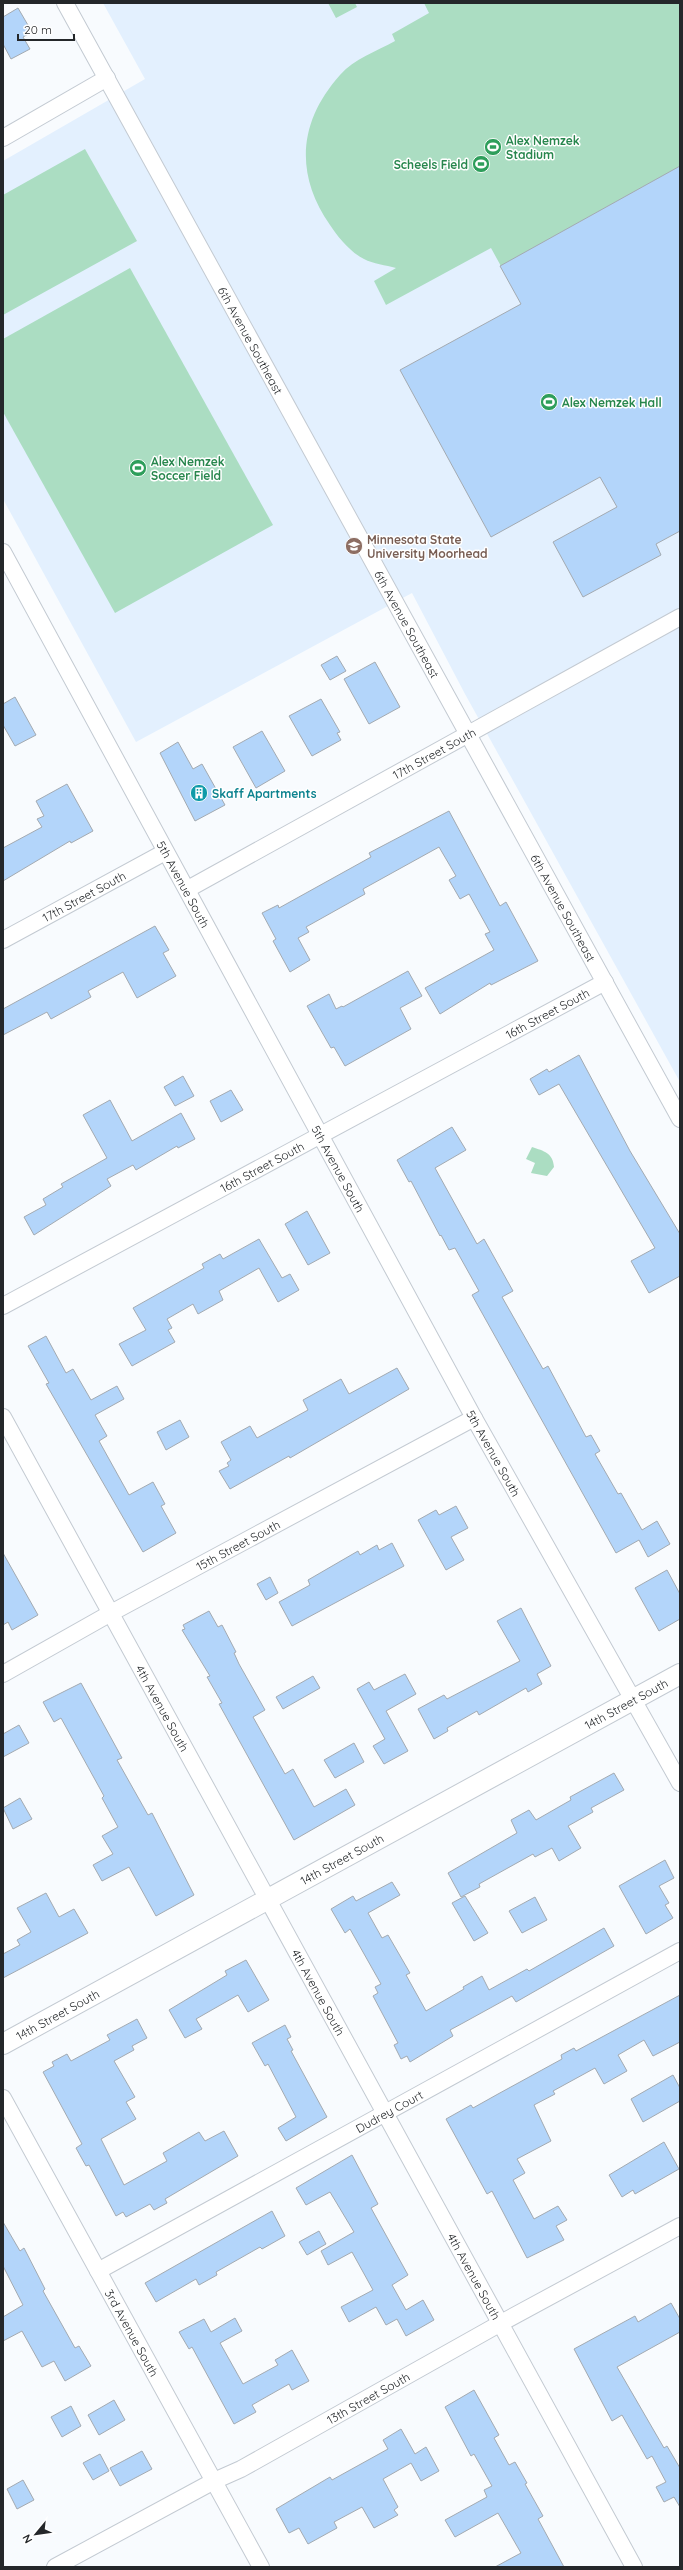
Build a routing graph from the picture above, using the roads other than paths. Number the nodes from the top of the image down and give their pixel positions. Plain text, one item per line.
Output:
1 (65, 3) edge
2 (107, 78) junction
3 (3, 138) edge
4 (3, 552) edge
5 (680, 617) edge
6 (467, 734) junction
7 (165, 852) junction
8 (188, 889) junction
9 (3, 940) edge
10 (605, 982) junction
11 (680, 1119) edge
12 (321, 1135) junction
13 (3, 1306) edge
14 (3, 1417) edge
15 (474, 1418) junction
16 (111, 1613) junction
17 (3, 1674) edge
18 (680, 1674) edge
19 (634, 1699) junction
20 (680, 1783) edge
21 (268, 1899) junction
22 (680, 1950) edge
23 (3, 2044) edge
24 (3, 2098) edge
25 (385, 2113) junction
26 (680, 2226) edge
27 (98, 2271) junction
28 (501, 2323) junction
29 (214, 2481) junction
30 (55, 2567) edge
31 (261, 2567) edge
32 (634, 2567) edge

1 - 2 street, 6th Avenue Southeast
2 - 3 street
2 - 6 street, 6th Avenue Southeast
4 - 7 street, 5th Avenue South
5 - 6 street, 17th Street South
6 - 8 street, 17th Street South
6 - 10 street, 6th Avenue Southeast
7 - 8 street, 5th Avenue South
7 - 9 street, 17th Street South
8 - 12 street, 5th Avenue South
10 - 11 street, 6th Avenue Southeast
10 - 12 street, 16th Street South
12 - 13 street, 16th Street South
12 - 15 street, 5th Avenue South
14 - 16 street, 4th Avenue South
15 - 16 street, 15th Street South
15 - 19 street, 5th Avenue South
16 - 17 street, 15th Street South
16 - 21 street, 4th Avenue South
18 - 19 street, 14th Street South
19 - 20 street, 5th Avenue South
19 - 21 street, 14th Street South
21 - 23 street, 14th Street South
21 - 25 street, 4th Avenue South
22 - 25 street, Dudrey Court
24 - 27 street, 3rd Avenue South
25 - 27 street, Dudrey Court
25 - 28 street, 4th Avenue South
26 - 28 street, 13th Street South
27 - 29 street, 3rd Avenue South
28 - 29 street, 13th Street South
28 - 32 street, 4th Avenue South
29 - 30 street, 13th Street South
29 - 31 street, 3rd Avenue South

